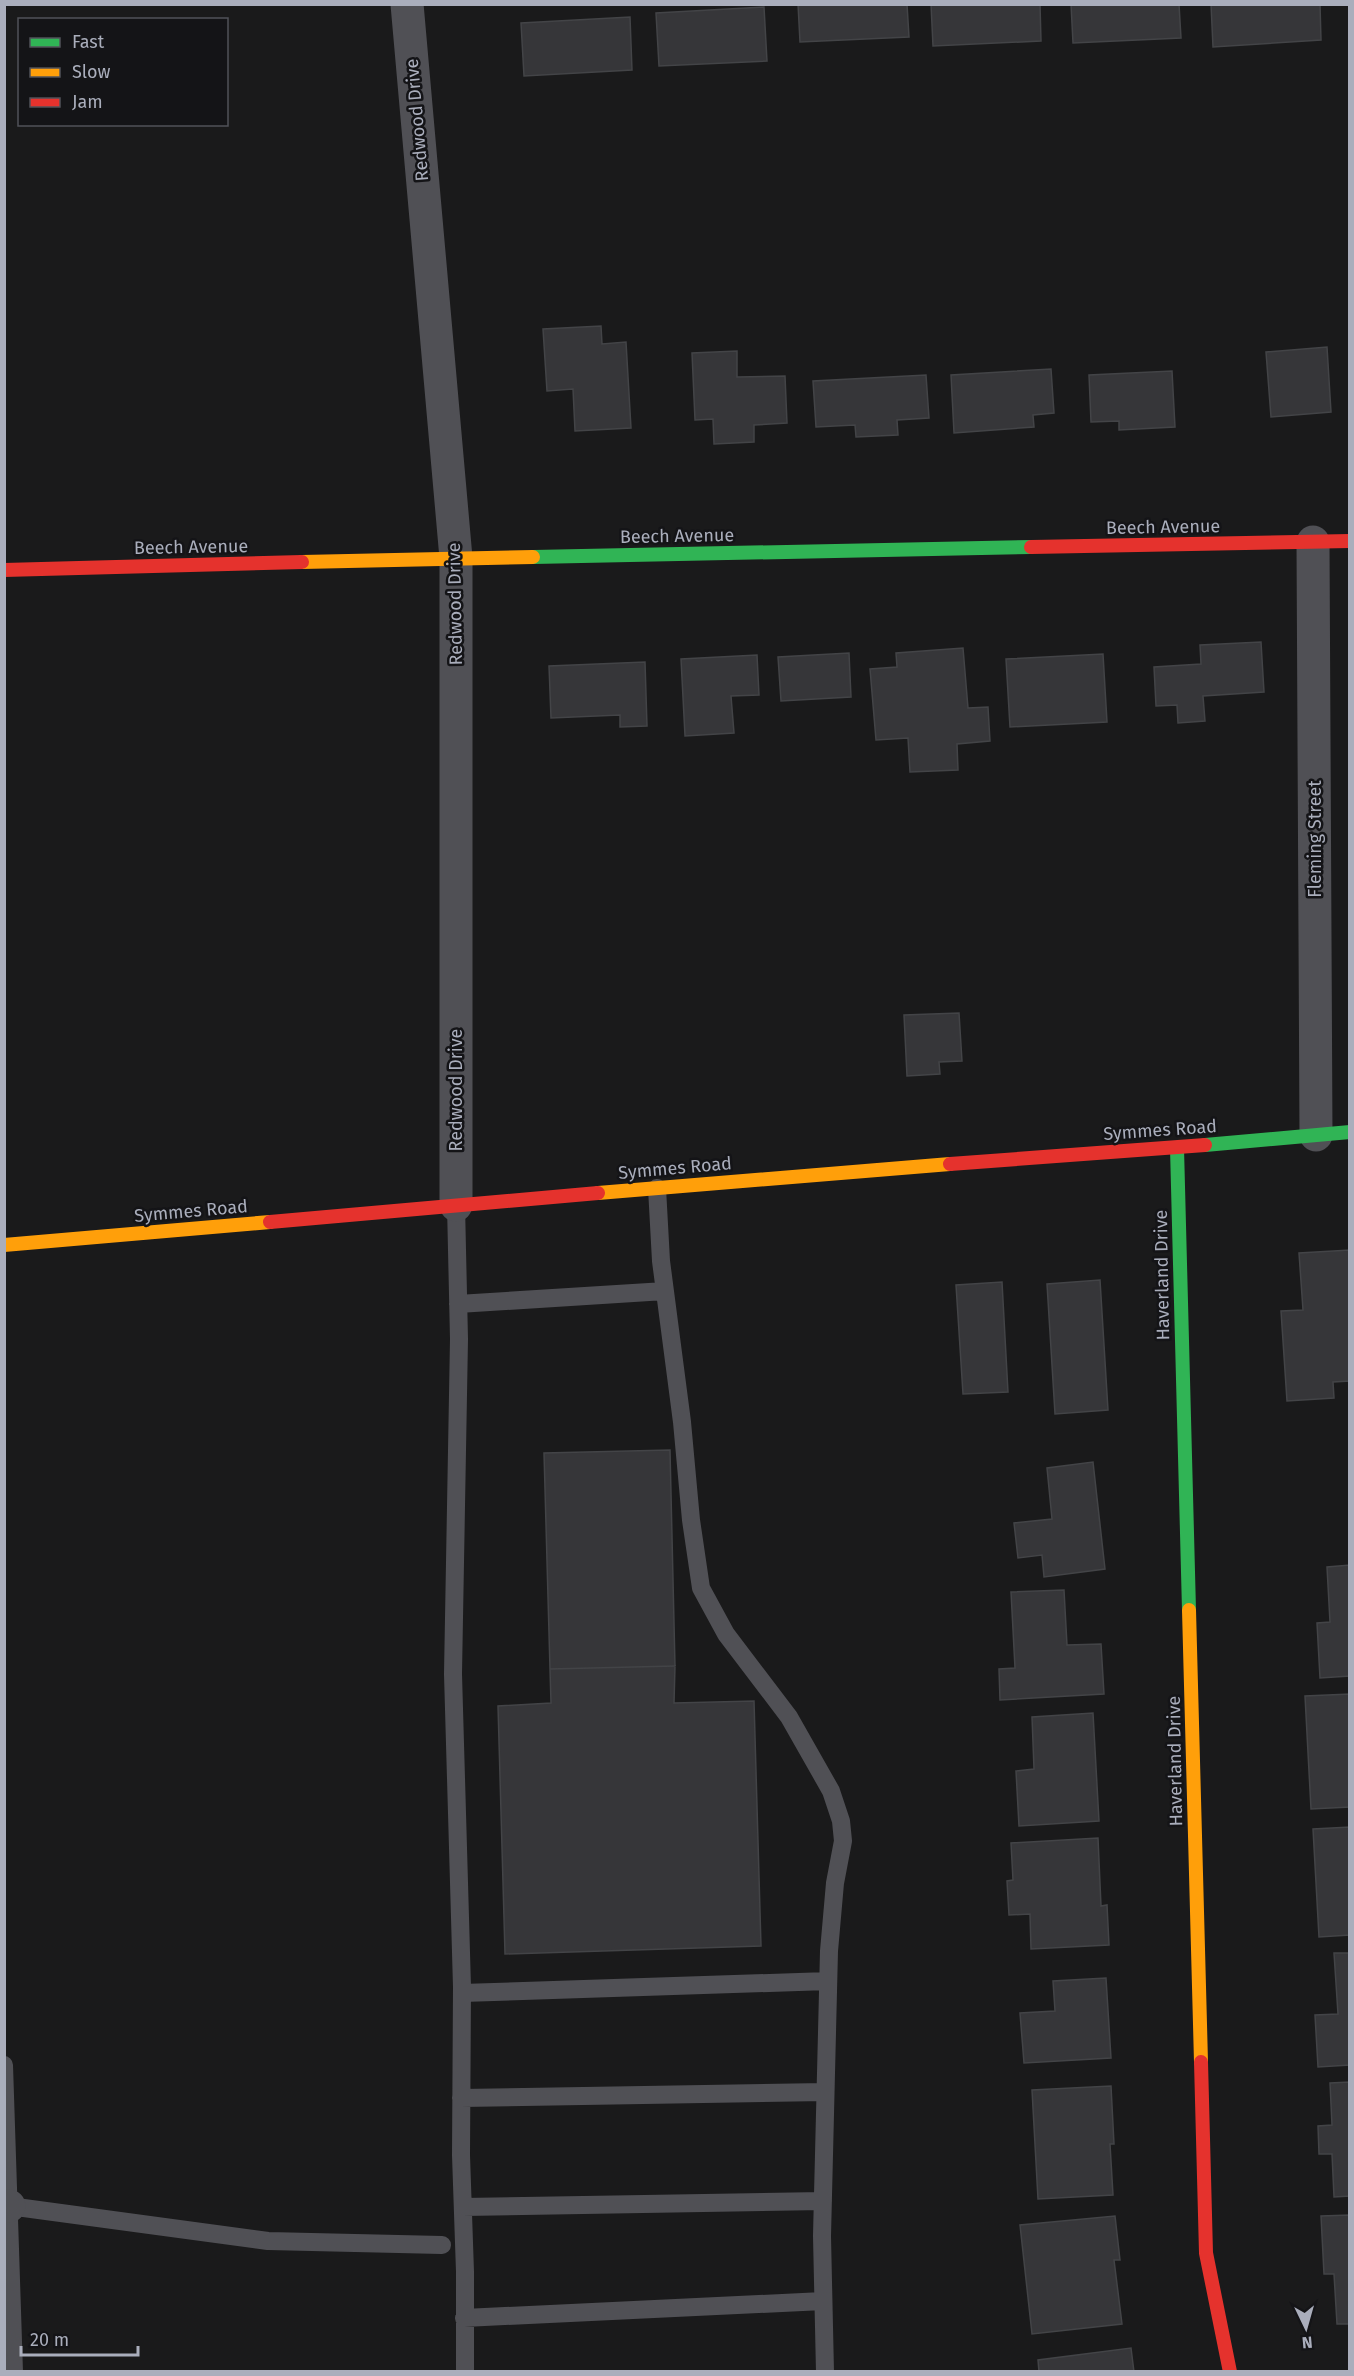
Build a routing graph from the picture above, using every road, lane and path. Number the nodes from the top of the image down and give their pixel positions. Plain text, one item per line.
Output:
1 (407, 4) edge
2 (1313, 542) junction
3 (1350, 542) edge
4 (456, 558) junction
5 (4, 570) edge
6 (1350, 1132) edge
7 (1316, 1135) junction
8 (1177, 1148) junction
9 (657, 1188) junction
10 (456, 1205) junction
11 (4, 1245) edge
12 (665, 1291) junction
13 (458, 1304) junction
14 (828, 1982) junction
15 (462, 1993) junction
16 (4, 2065) edge
17 (825, 2092) junction
18 (461, 2098) junction
19 (823, 2201) junction
20 (7, 2206) edge
21 (463, 2207) junction
22 (442, 2245) dead end
23 (823, 2301) junction
24 (464, 2318) junction
25 (14, 2372) edge
26 (465, 2372) edge
27 (825, 2372) edge
28 (1230, 2372) edge

1 - 4 street, Redwood Drive
2 - 3 street, Beech Avenue
2 - 4 street, Beech Avenue
2 - 7 street, Fleming Street
4 - 5 street, Beech Avenue
4 - 10 street, Redwood Drive
6 - 7 street, Symmes Road
7 - 8 street, Symmes Road
8 - 9 street, Symmes Road
8 - 28 street, Haverland Drive
9 - 10 street, Symmes Road
9 - 12 lane
10 - 11 street, Symmes Road
10 - 13 lane
12 - 13 lane
12 - 14 lane
13 - 15 lane
14 - 15 lane
14 - 17 lane
15 - 18 lane
16 - 20 lane
17 - 18 lane
17 - 19 lane
18 - 21 lane
19 - 21 lane
19 - 23 lane
20 - 22 lane
20 - 25 lane
21 - 24 lane
23 - 24 lane
23 - 27 lane
24 - 26 lane

